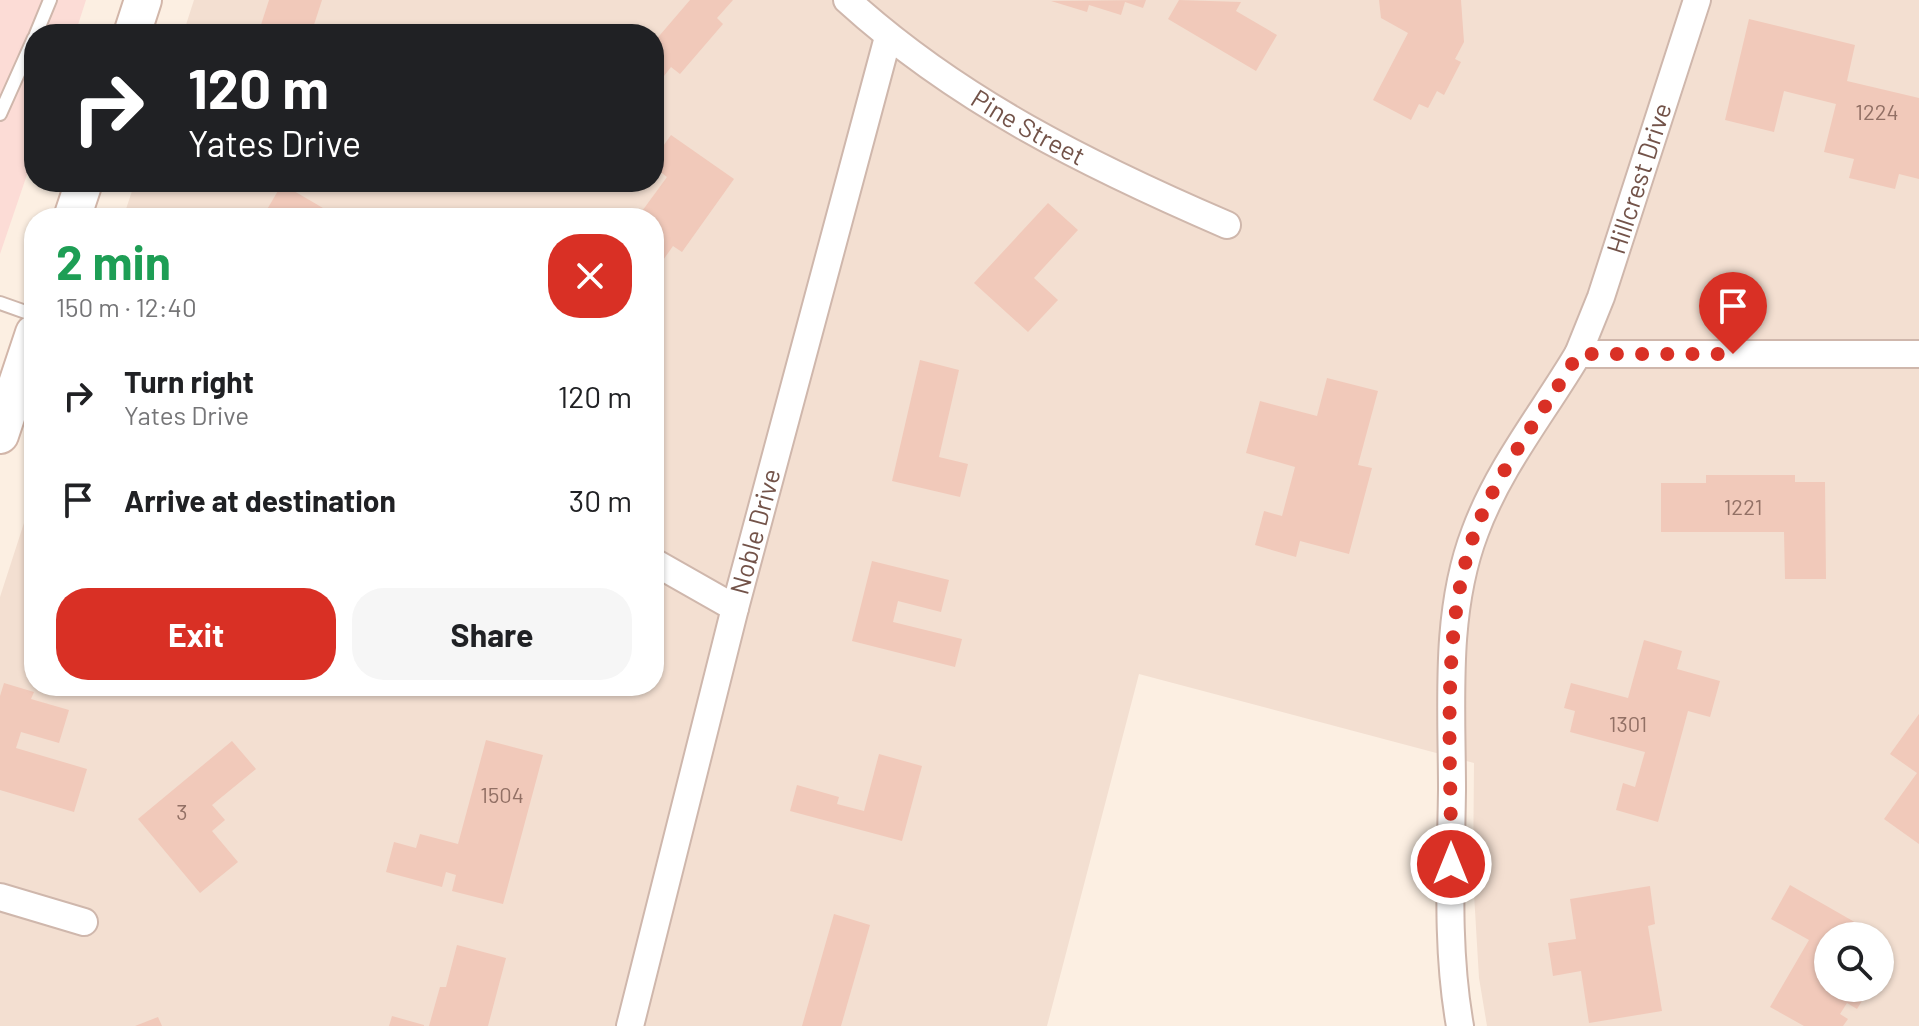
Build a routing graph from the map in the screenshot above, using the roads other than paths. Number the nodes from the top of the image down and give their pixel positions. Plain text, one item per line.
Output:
1 (50, 0) edge
2 (143, 0) edge
3 (847, 0) edge
4 (1697, 0) edge
5 (40, 24) edge
6 (135, 24) edge
7 (888, 37) junction
8 (24, 61) edge
9 (0, 114) edge
10 (1227, 225) dead end
11 (0, 303) edge
12 (24, 311) edge
13 (1578, 354) junction
14 (1919, 354) edge
15 (24, 363) edge
16 (0, 435) edge
17 (664, 568) edge
18 (735, 608) junction
19 (0, 897) edge
20 (84, 922) dead end
21 (630, 1026) edge
22 (1460, 1026) edge

1 - 5 lane
2 - 6 main road
3 - 7 street, Pine Street
4 - 13 street, Hillcrest Drive
7 - 10 street, Pine Street
7 - 18 street, Noble Drive
8 - 9 lane
11 - 12 lane
13 - 14 street
13 - 22 street, Hillcrest Drive
15 - 16 main road
17 - 18 street
18 - 21 street, Noble Drive
19 - 20 street

